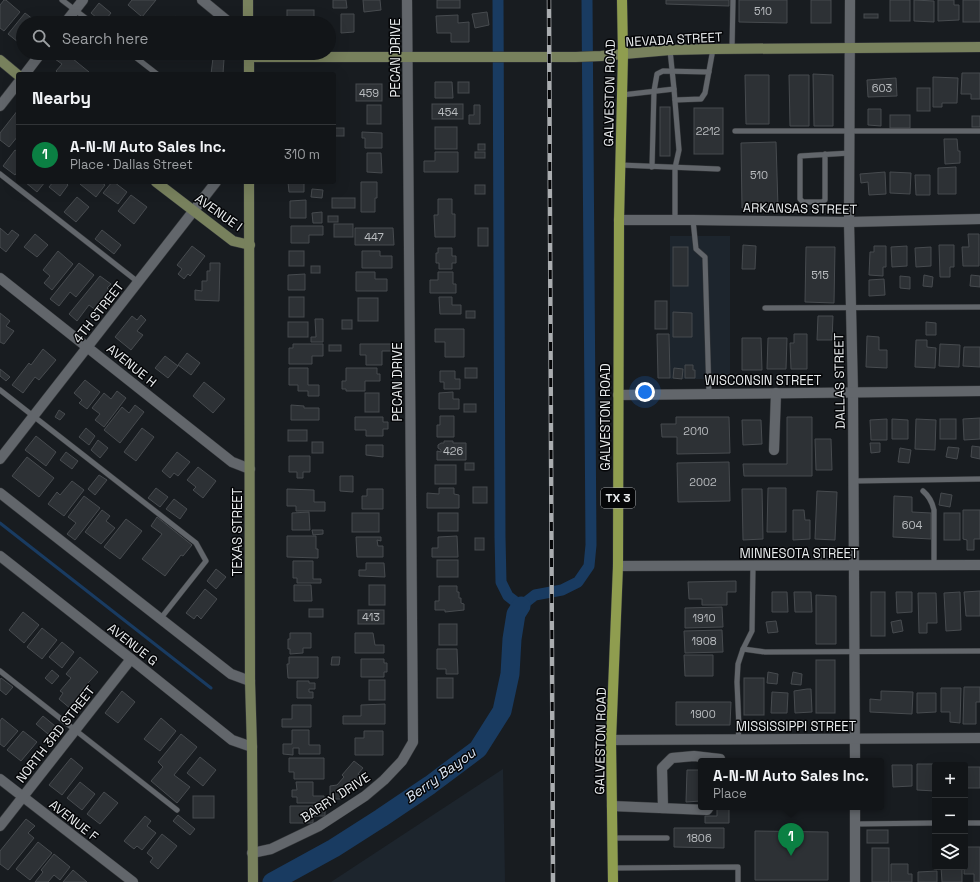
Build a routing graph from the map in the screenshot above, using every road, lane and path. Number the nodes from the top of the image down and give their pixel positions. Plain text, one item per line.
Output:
1 (62, 0) edge
2 (83, 0) edge
3 (202, 0) edge
4 (248, 0) edge
5 (407, 0) edge
6 (622, 0) edge
7 (733, 0) edge
8 (850, 0) edge
9 (75, 10) junction
10 (70, 16) edge
11 (83, 16) edge
12 (221, 16) edge
13 (248, 16) edge
14 (980, 47) edge
15 (713, 48) junction
16 (732, 48) junction
17 (851, 48) junction
18 (670, 50) junction
19 (623, 54) junction
20 (336, 56) edge
21 (408, 57) junction
22 (0, 60) edge
23 (36, 60) edge
24 (139, 60) edge
25 (249, 60) edge
26 (673, 70) junction
27 (16, 72) edge
28 (27, 72) edge
29 (154, 72) edge
30 (249, 72) edge
31 (709, 72) junction
32 (16, 86) edge
33 (674, 89) junction
34 (654, 91) junction
35 (622, 94) junction
36 (675, 100) junction
37 (0, 106) edge
38 (735, 131) dead end
39 (850, 131) junction
40 (980, 131) edge
41 (850, 152) junction
42 (825, 154) junction
43 (620, 165) junction
44 (652, 167) junction
45 (675, 168) junction
46 (718, 169) dead end
47 (0, 174) edge
48 (159, 184) edge
49 (214, 184) edge
50 (249, 184) edge
51 (193, 210) junction
52 (619, 220) junction
53 (675, 220) junction
54 (693, 220) junction
55 (980, 220) edge
56 (849, 222) junction
57 (250, 245) junction
58 (0, 278) edge
59 (138, 282) junction
60 (851, 307) junction
61 (980, 307) edge
62 (765, 308) dead end
63 (88, 346) junction
64 (0, 390) edge
65 (980, 391) edge
66 (776, 393) junction
67 (853, 393) junction
68 (618, 394) junction
69 (709, 394) junction
70 (33, 416) junction
71 (774, 450) dead end
72 (0, 459) edge
73 (250, 469) junction
74 (980, 479) edge
75 (853, 481) junction
76 (923, 490) dead end
77 (0, 493) edge
78 (0, 556) edge
79 (980, 565) edge
80 (618, 566) junction
81 (753, 566) junction
82 (854, 566) junction
83 (934, 566) junction
84 (161, 618) junction
85 (743, 649) junction
86 (980, 651) edge
87 (854, 652) junction
88 (131, 658) junction
89 (0, 671) edge
90 (250, 681) junction
91 (75, 730) junction
92 (854, 738) junction
93 (980, 738) edge
94 (674, 739) junction
95 (738, 739) junction
96 (611, 740) junction
97 (252, 747) junction
98 (672, 758) junction
99 (720, 758) edge
100 (855, 758) edge
101 (402, 761) joint
102 (0, 779) edge
103 (23, 797) junction
104 (612, 806) junction
105 (663, 808) junction
106 (177, 810) dead end
107 (698, 810) edge
108 (855, 810) edge
109 (932, 823) edge
110 (968, 823) edge
111 (980, 823) edge
112 (855, 824) junction
113 (0, 826) edge
114 (612, 838) junction
115 (667, 838) dead end
116 (252, 853) junction
117 (612, 868) junction
118 (253, 879) edge
119 (133, 882) edge
120 (613, 882) edge
121 (738, 882) edge
122 (855, 882) edge

1 - 9 lane
2 - 9 street
3 - 12 street
4 - 13 street
5 - 21 street, PECAN DRIVE
6 - 19 main road, GALVESTON ROAD / TX 3
7 - 16 lane
8 - 17 street, DALLAS STREET
9 - 10 street
9 - 11 lane
14 - 17 street, NEVADA STREET
15 - 16 street, NEVADA STREET
15 - 18 street, NEVADA STREET
15 - 31 lane
16 - 17 street, NEVADA STREET
17 - 39 street, DALLAS STREET
18 - 19 street, NEVADA STREET
18 - 26 lane
19 - 21 street, NEVADA STREET
19 - 35 main road, GALVESTON ROAD / TX 3
20 - 21 street, NEVADA STREET
21 - 101 street, PECAN DRIVE
22 - 27 street
23 - 28 street
24 - 29 lane
25 - 30 street
26 - 31 lane
26 - 33 lane
26 - 34 lane
31 - 36 lane
32 - 37 street
33 - 34 lane
33 - 36 lane
34 - 35 lane
34 - 44 lane
35 - 43 main road, GALVESTON ROAD / TX 3
36 - 45 lane
38 - 39 lane
39 - 40 lane
39 - 41 street, DALLAS STREET
41 - 42 lane
41 - 56 street, DALLAS STREET
42 - 42 lane
43 - 44 lane
43 - 52 main road, GALVESTON ROAD / TX 3
44 - 45 lane
45 - 46 lane
45 - 53 lane
47 - 59 lane
48 - 51 street, AVENUE I
49 - 51 street, 4TH STREET
50 - 57 street, TEXAS STREET
51 - 57 street, AVENUE I
51 - 59 street, 4TH STREET
52 - 53 street, ARKANSAS STREET
52 - 68 main road, GALVESTON ROAD / TX 3
53 - 54 street, ARKANSAS STREET
54 - 56 street, ARKANSAS STREET
54 - 69 lane
55 - 56 street, ARKANSAS STREET
56 - 60 street, DALLAS STREET
57 - 73 street, TEXAS STREET
58 - 63 street, AVENUE H
59 - 63 street, 4TH STREET
60 - 61 lane
60 - 62 lane
60 - 67 street, DALLAS STREET
63 - 70 street, 4TH STREET
63 - 73 street, AVENUE H
64 - 70 lane
65 - 67 street, WISCONSIN STREET
66 - 67 street, WISCONSIN STREET
66 - 69 street, WISCONSIN STREET
66 - 71 street
67 - 75 street, DALLAS STREET
68 - 69 street, WISCONSIN STREET
68 - 80 main road, GALVESTON ROAD / TX 3
70 - 72 street, 4TH STREET
70 - 84 lane
73 - 90 street, TEXAS STREET
74 - 75 lane
75 - 82 street, DALLAS STREET
76 - 83 lane
77 - 84 street
78 - 88 street, AVENUE G
79 - 83 street, MINNESOTA STREET
80 - 81 street, MINNESOTA STREET
80 - 96 main road, GALVESTON ROAD / TX 3
81 - 82 street, MINNESOTA STREET
81 - 85 lane
82 - 83 street, MINNESOTA STREET
82 - 87 street, DALLAS STREET
84 - 90 street
85 - 87 lane
85 - 95 lane
86 - 87 lane
87 - 92 street, DALLAS STREET
88 - 91 street, NORTH 3RD STREET
88 - 97 street, AVENUE G
89 - 91 lane
90 - 97 street, TEXAS STREET
91 - 103 street, NORTH 3RD STREET
91 - 106 lane
92 - 93 street, MISSISSIPPI STREET
92 - 95 street, MISSISSIPPI STREET
92 - 100 street, DALLAS STREET
94 - 95 street, MISSISSIPPI STREET
94 - 96 street, MISSISSIPPI STREET
94 - 98 street
96 - 104 main road, GALVESTON ROAD / TX 3
97 - 116 street, TEXAS STREET
98 - 99 street
98 - 105 street
101 - 116 street, BARRY DRIVE
102 - 103 street, AVENUE F
103 - 113 street, NORTH 3RD STREET
103 - 119 street, AVENUE F
104 - 105 street
104 - 114 main road, GALVESTON ROAD / TX 3
105 - 107 street
108 - 112 street
109 - 112 lane
110 - 111 lane
112 - 122 street
114 - 115 lane
114 - 117 main road, GALVESTON ROAD / TX 3
116 - 118 street, TEXAS STREET
117 - 120 main road, GALVESTON ROAD / TX 3
117 - 121 lane

